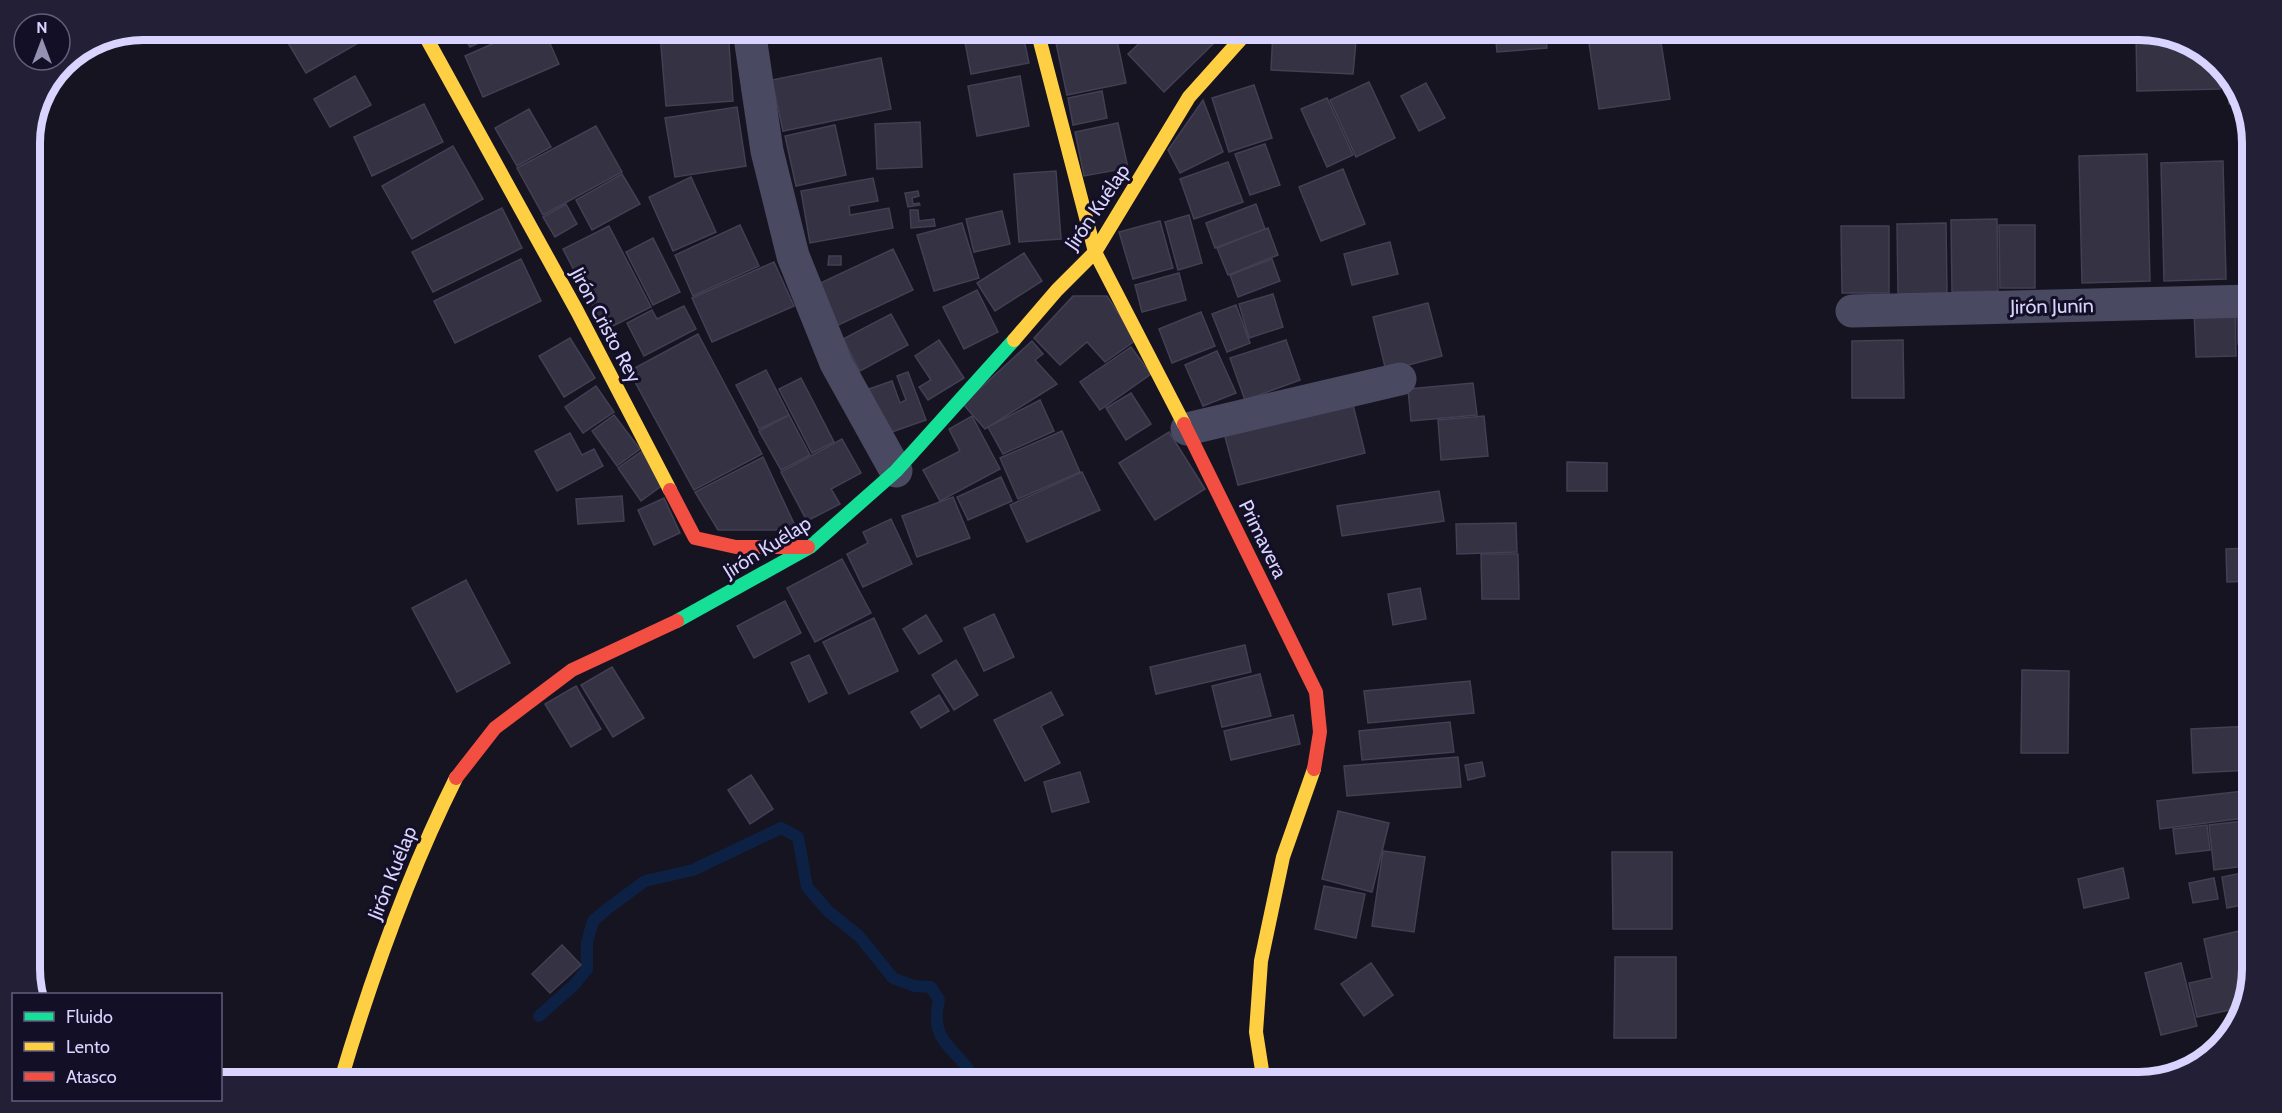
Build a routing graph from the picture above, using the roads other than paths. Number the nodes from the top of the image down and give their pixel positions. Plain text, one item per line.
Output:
1 (428, 40) edge
2 (750, 40) edge
3 (1040, 40) edge
4 (1240, 40) edge
5 (1095, 252) junction
6 (2241, 301) edge
7 (1852, 311) dead end
8 (1400, 379) dead end
9 (1187, 429) junction
10 (896, 471) junction
11 (810, 547) junction
12 (342, 1072) edge
13 (1262, 1072) edge

1 - 11 street, Jirón Cristo Rey
2 - 10 street
3 - 5 street, Primavera
4 - 5 street, Jirón Kuélap
5 - 9 street, Primavera
5 - 10 street, Jirón Kuélap
6 - 7 street, Jirón Junín
8 - 9 street
9 - 13 street, Primavera
10 - 11 street, Jirón Kuélap
11 - 12 street, Jirón Kuélap

